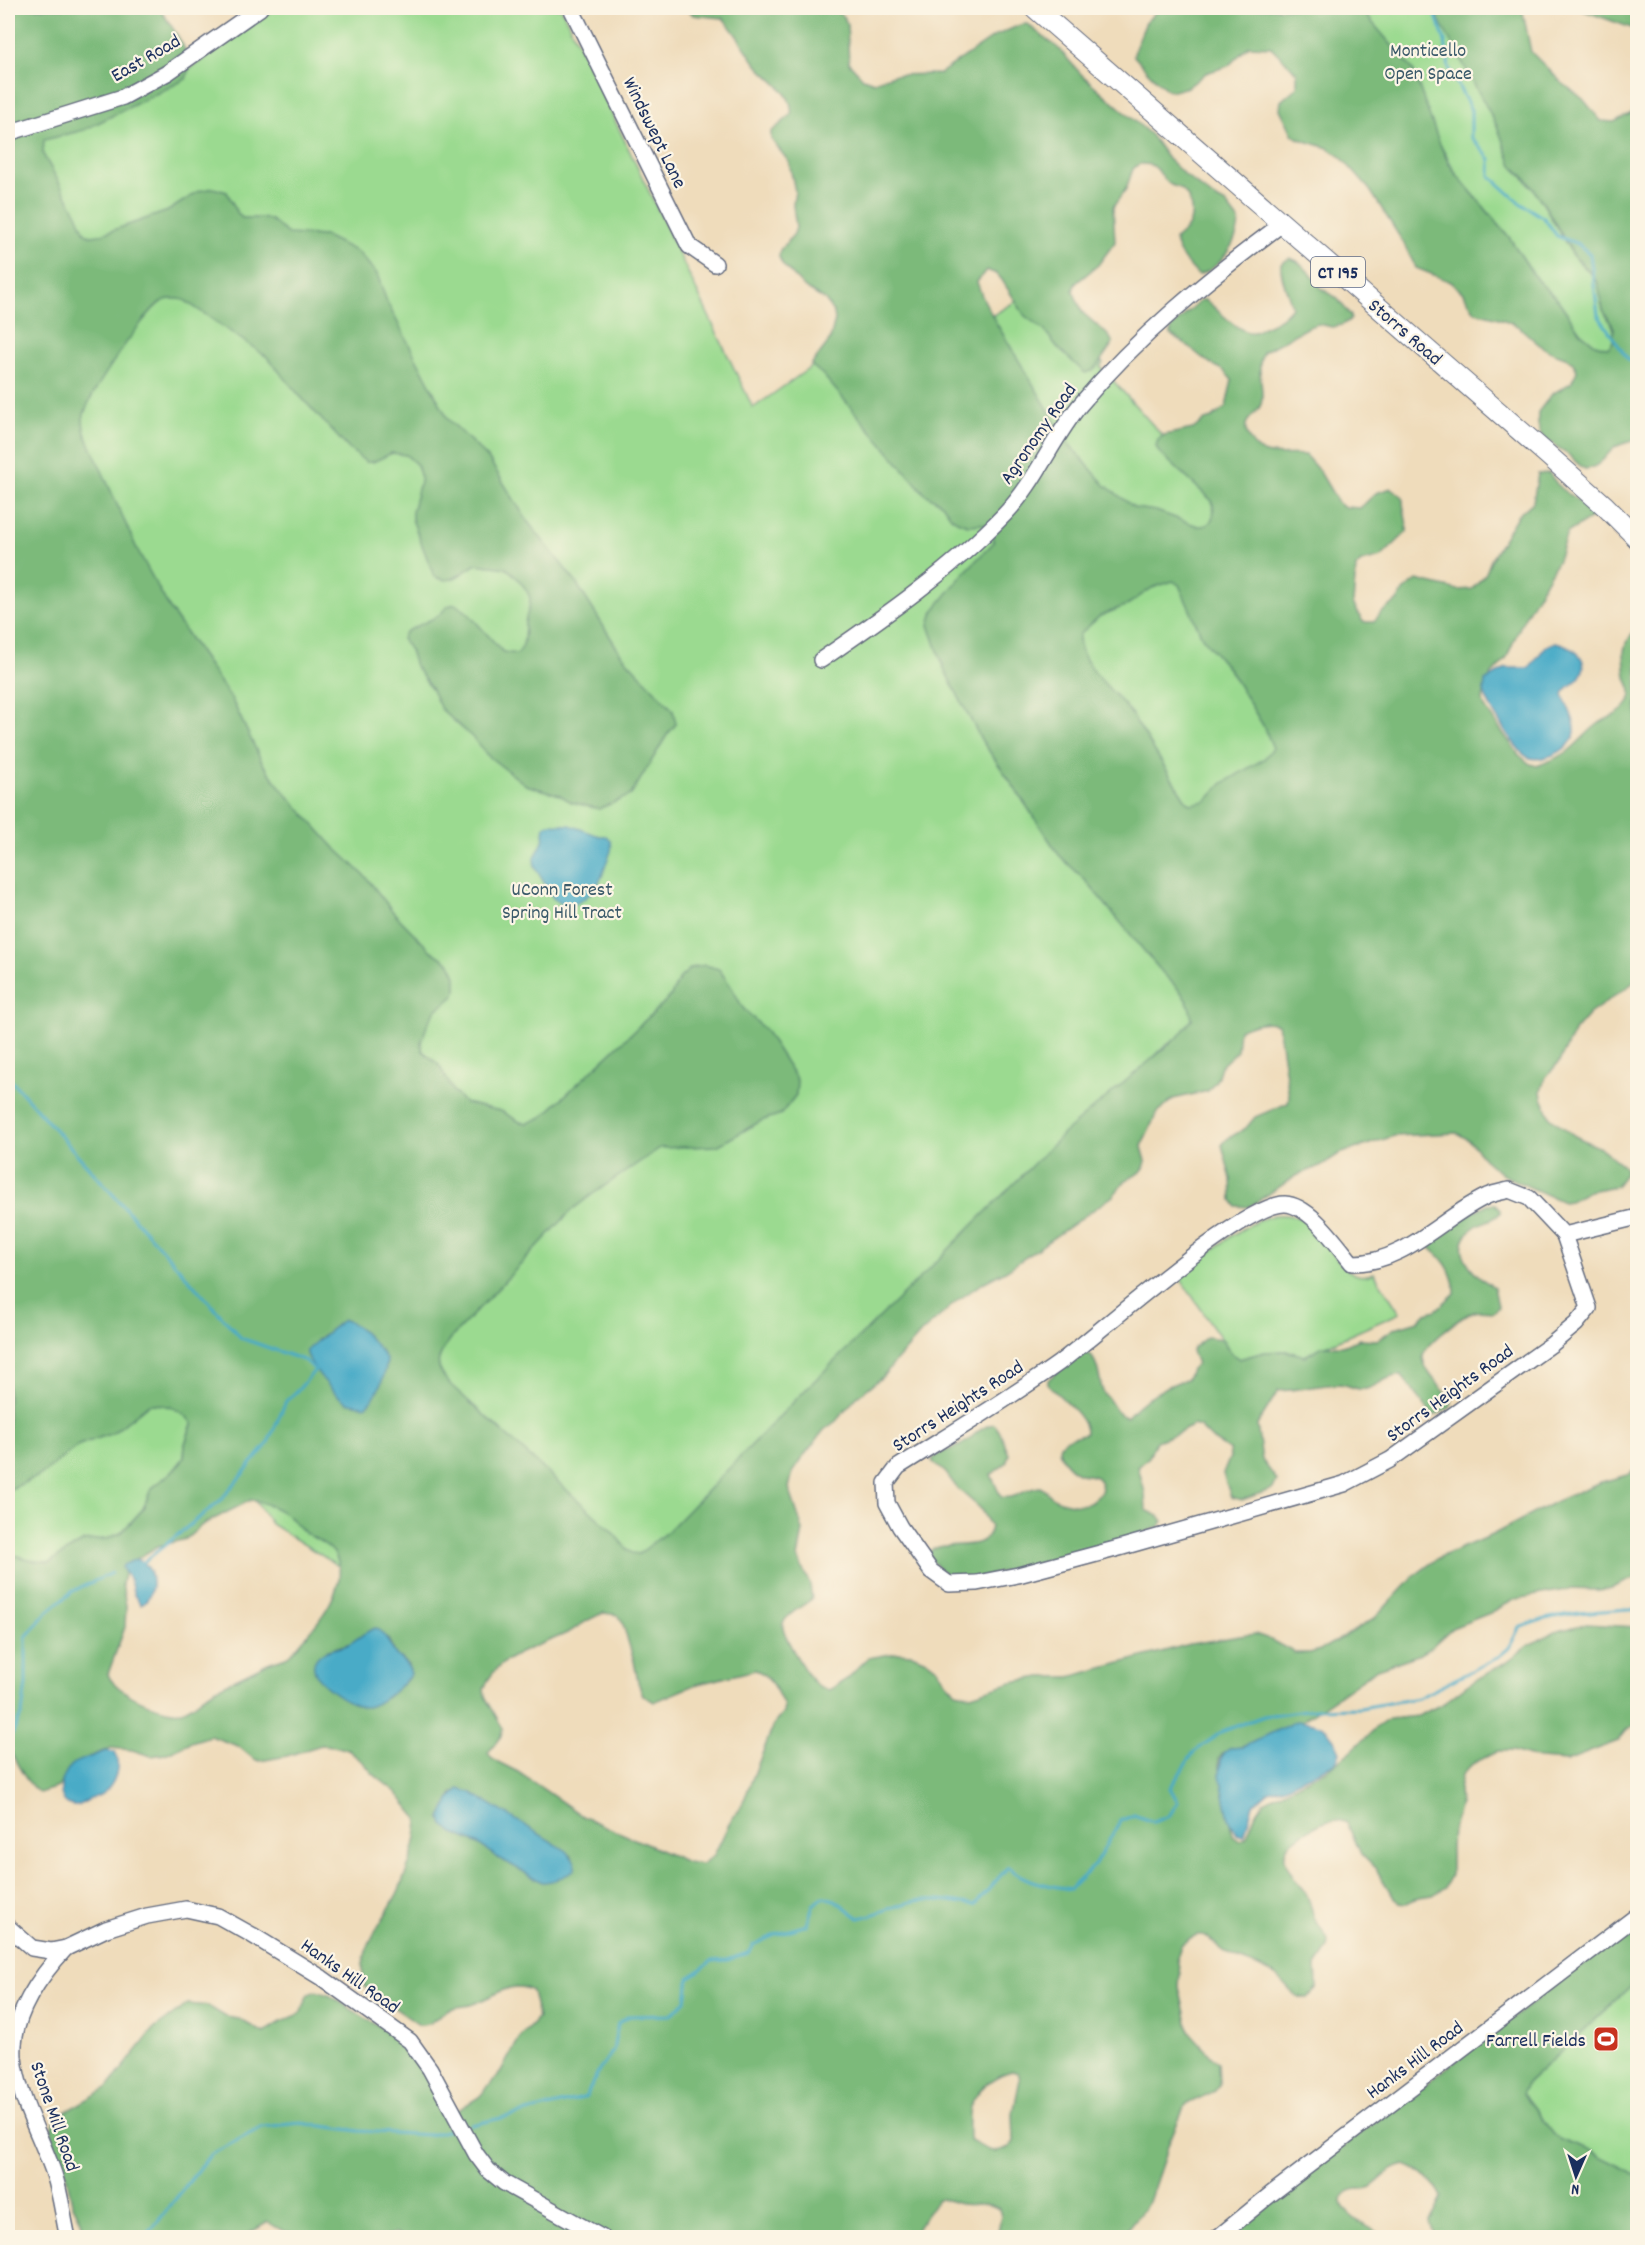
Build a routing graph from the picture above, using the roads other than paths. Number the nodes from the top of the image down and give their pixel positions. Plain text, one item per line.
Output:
1 (260, 8) edge
2 (571, 8) edge
3 (1035, 8) edge
4 (8, 133) edge
5 (1282, 224) junction
6 (715, 264) dead end
7 (1638, 539) edge
8 (821, 660) dead end
9 (1638, 1217) edge
10 (1564, 1235) junction
11 (1638, 1915) edge
12 (8, 1927) edge
13 (32, 1948) junction
14 (66, 1948) junction
15 (40, 1977) junction
16 (68, 2238) edge
17 (603, 2238) edge
18 (1217, 2238) edge

1 - 4 street, East Road
2 - 6 street, Windswept Lane
3 - 5 main road, Storrs Road / CT 195
5 - 7 main road, Storrs Road / CT 195
5 - 8 street, Agronomy Road
9 - 10 street
10 - 10 street, Storrs Heights Road
11 - 18 street, Hanks Hill Road
12 - 13 street
13 - 14 street, Hanks Hill Road
13 - 15 street
14 - 15 street, Stone Mill Road
14 - 17 street, Hanks Hill Road
15 - 16 street, Stone Mill Road

